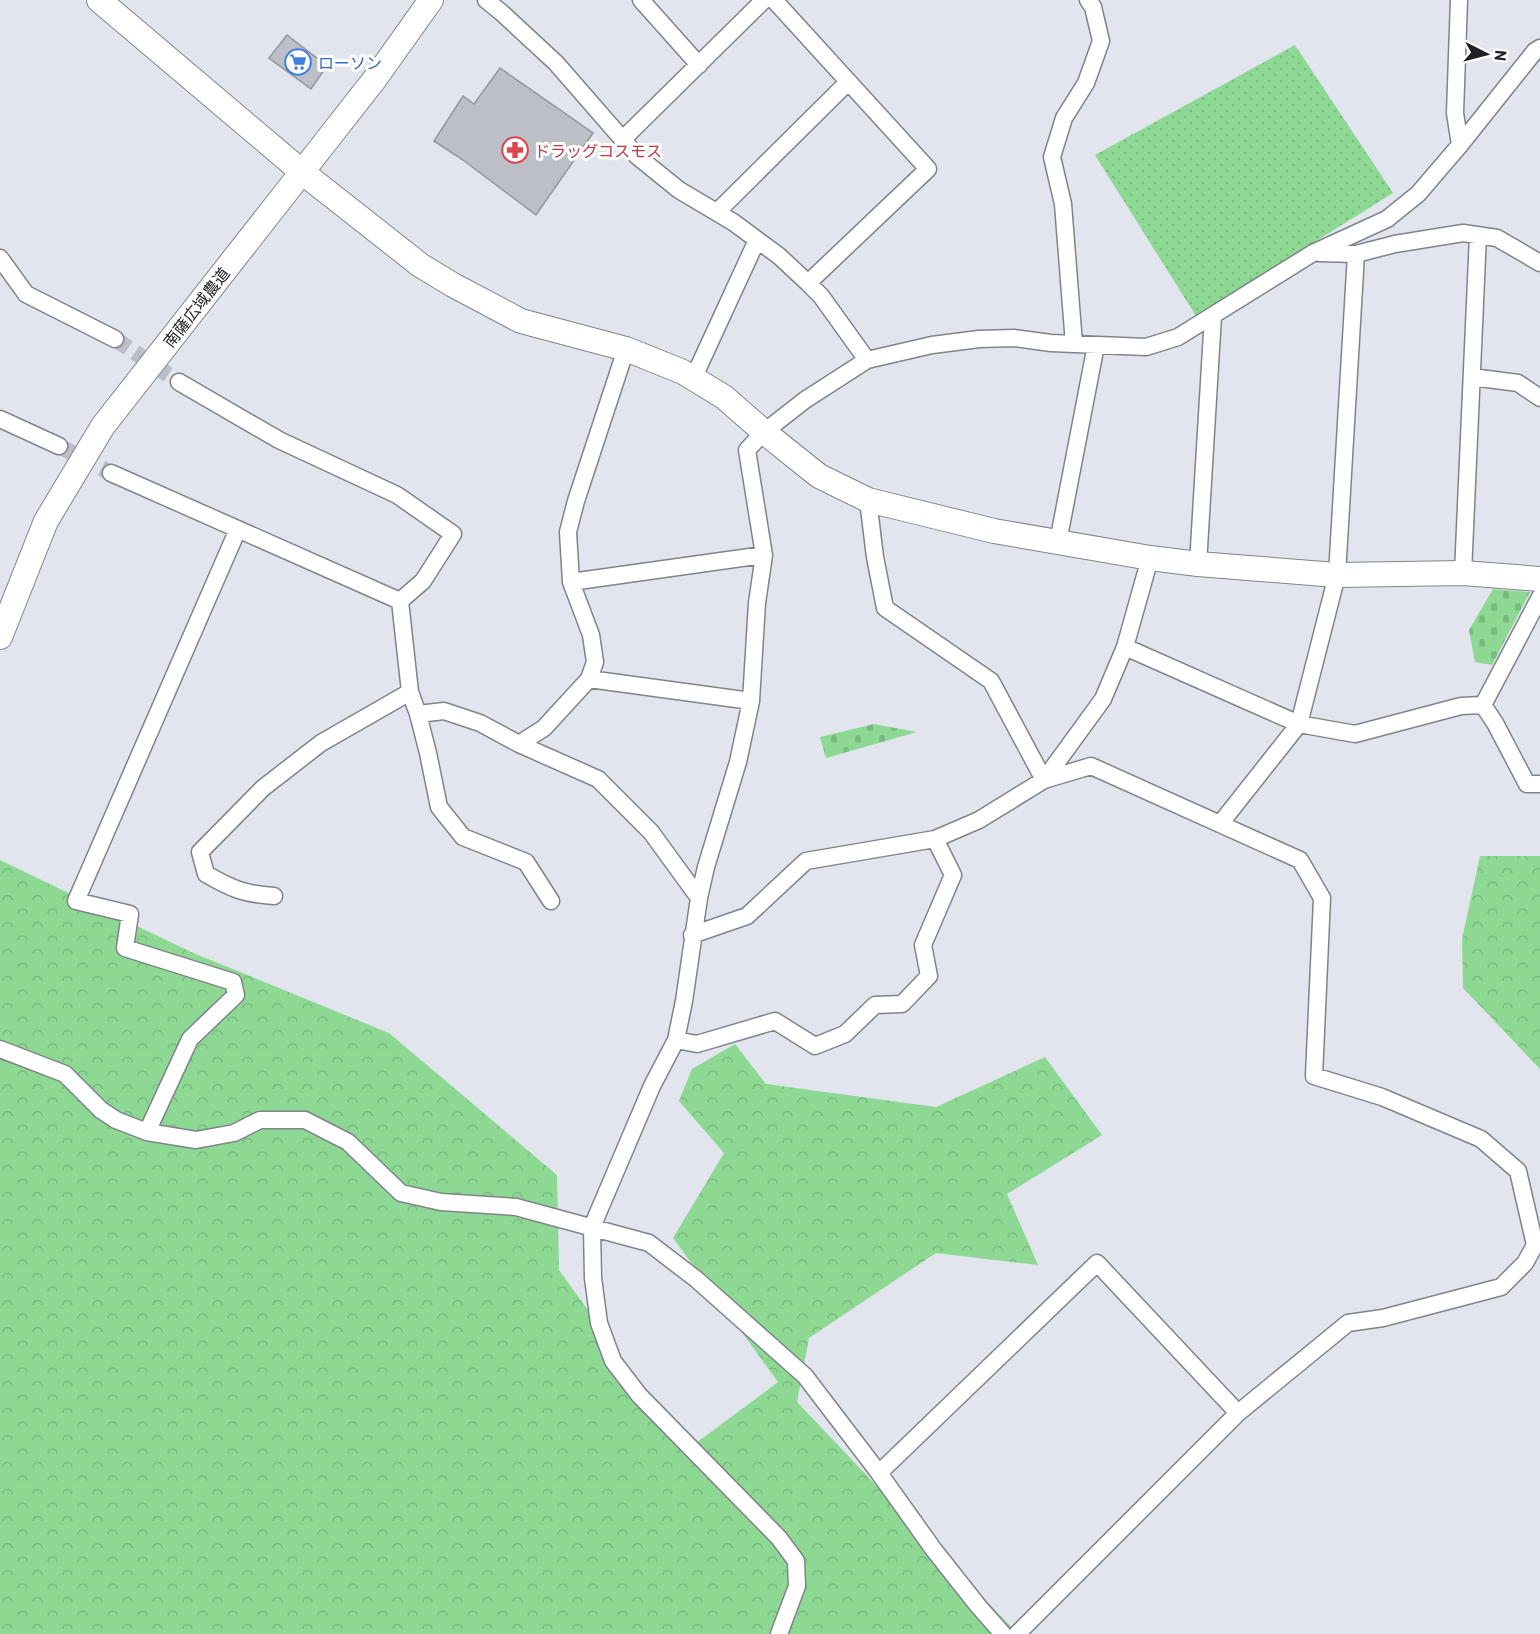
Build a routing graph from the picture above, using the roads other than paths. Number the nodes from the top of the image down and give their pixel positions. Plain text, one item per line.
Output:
1 (99, 0) edge
2 (430, 0) edge
3 (486, 0) edge
4 (640, 0) edge
5 (764, 0) edge
6 (774, 0) edge
7 (1088, 0) edge
8 (1459, 0) edge
9 (505, 6) edge
10 (1540, 48) edge
11 (699, 64) junction
12 (848, 82) junction
13 (622, 140) junction
14 (1460, 145) junction
15 (302, 171) junction
16 (717, 212) junction
17 (1478, 235) junction
18 (757, 240) junction
19 (1313, 253) junction
20 (1356, 254) junction
21 (0, 258) edge
22 (1539, 262) edge
23 (808, 283) junction
24 (1213, 316) junction
25 (115, 339) tunnel mouth
26 (1074, 344) junction
27 (1096, 345) junction
28 (626, 349) junction
29 (867, 360) junction
30 (1472, 377) junction
31 (693, 379) junction
32 (179, 382) tunnel mouth
33 (1540, 398) edge
34 (0, 419) edge
35 (764, 432) junction
36 (59, 446) tunnel mouth
37 (111, 473) tunnel mouth
38 (868, 500) junction
39 (238, 529) junction
40 (1058, 542) junction
41 (764, 555) junction
42 (1150, 558) junction
43 (1198, 564) junction
44 (1463, 573) junction
45 (1337, 575) junction
46 (1540, 579) edge
47 (571, 582) junction
48 (1540, 597) edge
49 (400, 601) junction
50 (0, 637) edge
51 (1125, 646) junction
52 (589, 679) junction
53 (410, 692) junction
54 (751, 701) junction
55 (1483, 705) junction
56 (418, 714) junction
57 (1299, 723) junction
58 (519, 744) junction
59 (1044, 780) junction
60 (1540, 784) edge
61 (1220, 824) junction
62 (935, 839) junction
63 (274, 896) dead end
64 (699, 898) junction
65 (551, 901) dead end
66 (692, 935) junction
67 (676, 1040) junction
68 (0, 1049) edge
69 (147, 1132) junction
70 (592, 1227) junction
71 (1238, 1413) junction
72 (879, 1473) junction
73 (779, 1634) edge
74 (1003, 1634) edge
75 (1017, 1634) edge

1 - 15 street
2 - 15 street, 南薩広域農道
3 - 9 street
4 - 11 street
5 - 11 street
6 - 12 street
7 - 26 street
8 - 14 street
9 - 13 street
10 - 14 street
11 - 13 street
12 - 16 street
12 - 23 street
13 - 16 street
14 - 19 street
15 - 28 street
15 - 50 street, 南薩広域農道
16 - 18 street
17 - 20 street
17 - 22 street
17 - 30 street
18 - 23 street
18 - 31 street
19 - 20 street
19 - 24 street
20 - 45 street
21 - 25 street
23 - 29 street
24 - 27 street
24 - 43 street
26 - 27 street
26 - 29 street
27 - 40 street
28 - 31 street
28 - 47 street
29 - 35 street
30 - 33 street
30 - 44 street
31 - 35 street
32 - 49 street
34 - 36 street
35 - 38 street
35 - 41 street
37 - 39 street
38 - 40 street
38 - 59 street
39 - 49 street
39 - 69 street
40 - 42 street
41 - 47 street
41 - 54 street
42 - 43 street
42 - 51 street
43 - 45 street
44 - 45 street
44 - 46 street
45 - 57 street
47 - 52 street
48 - 55 street
49 - 53 street
51 - 57 street
51 - 59 street
52 - 54 street
52 - 58 street
53 - 56 street
53 - 63 street
54 - 64 street
55 - 57 street
55 - 60 street
56 - 58 street
56 - 65 street
57 - 61 street
58 - 64 street
59 - 61 street
59 - 62 street
61 - 71 street
62 - 66 street
62 - 67 street
64 - 66 street
66 - 67 street
67 - 70 street
68 - 69 street
69 - 70 street
70 - 72 street
70 - 73 street
71 - 72 street
71 - 75 street
72 - 74 street

